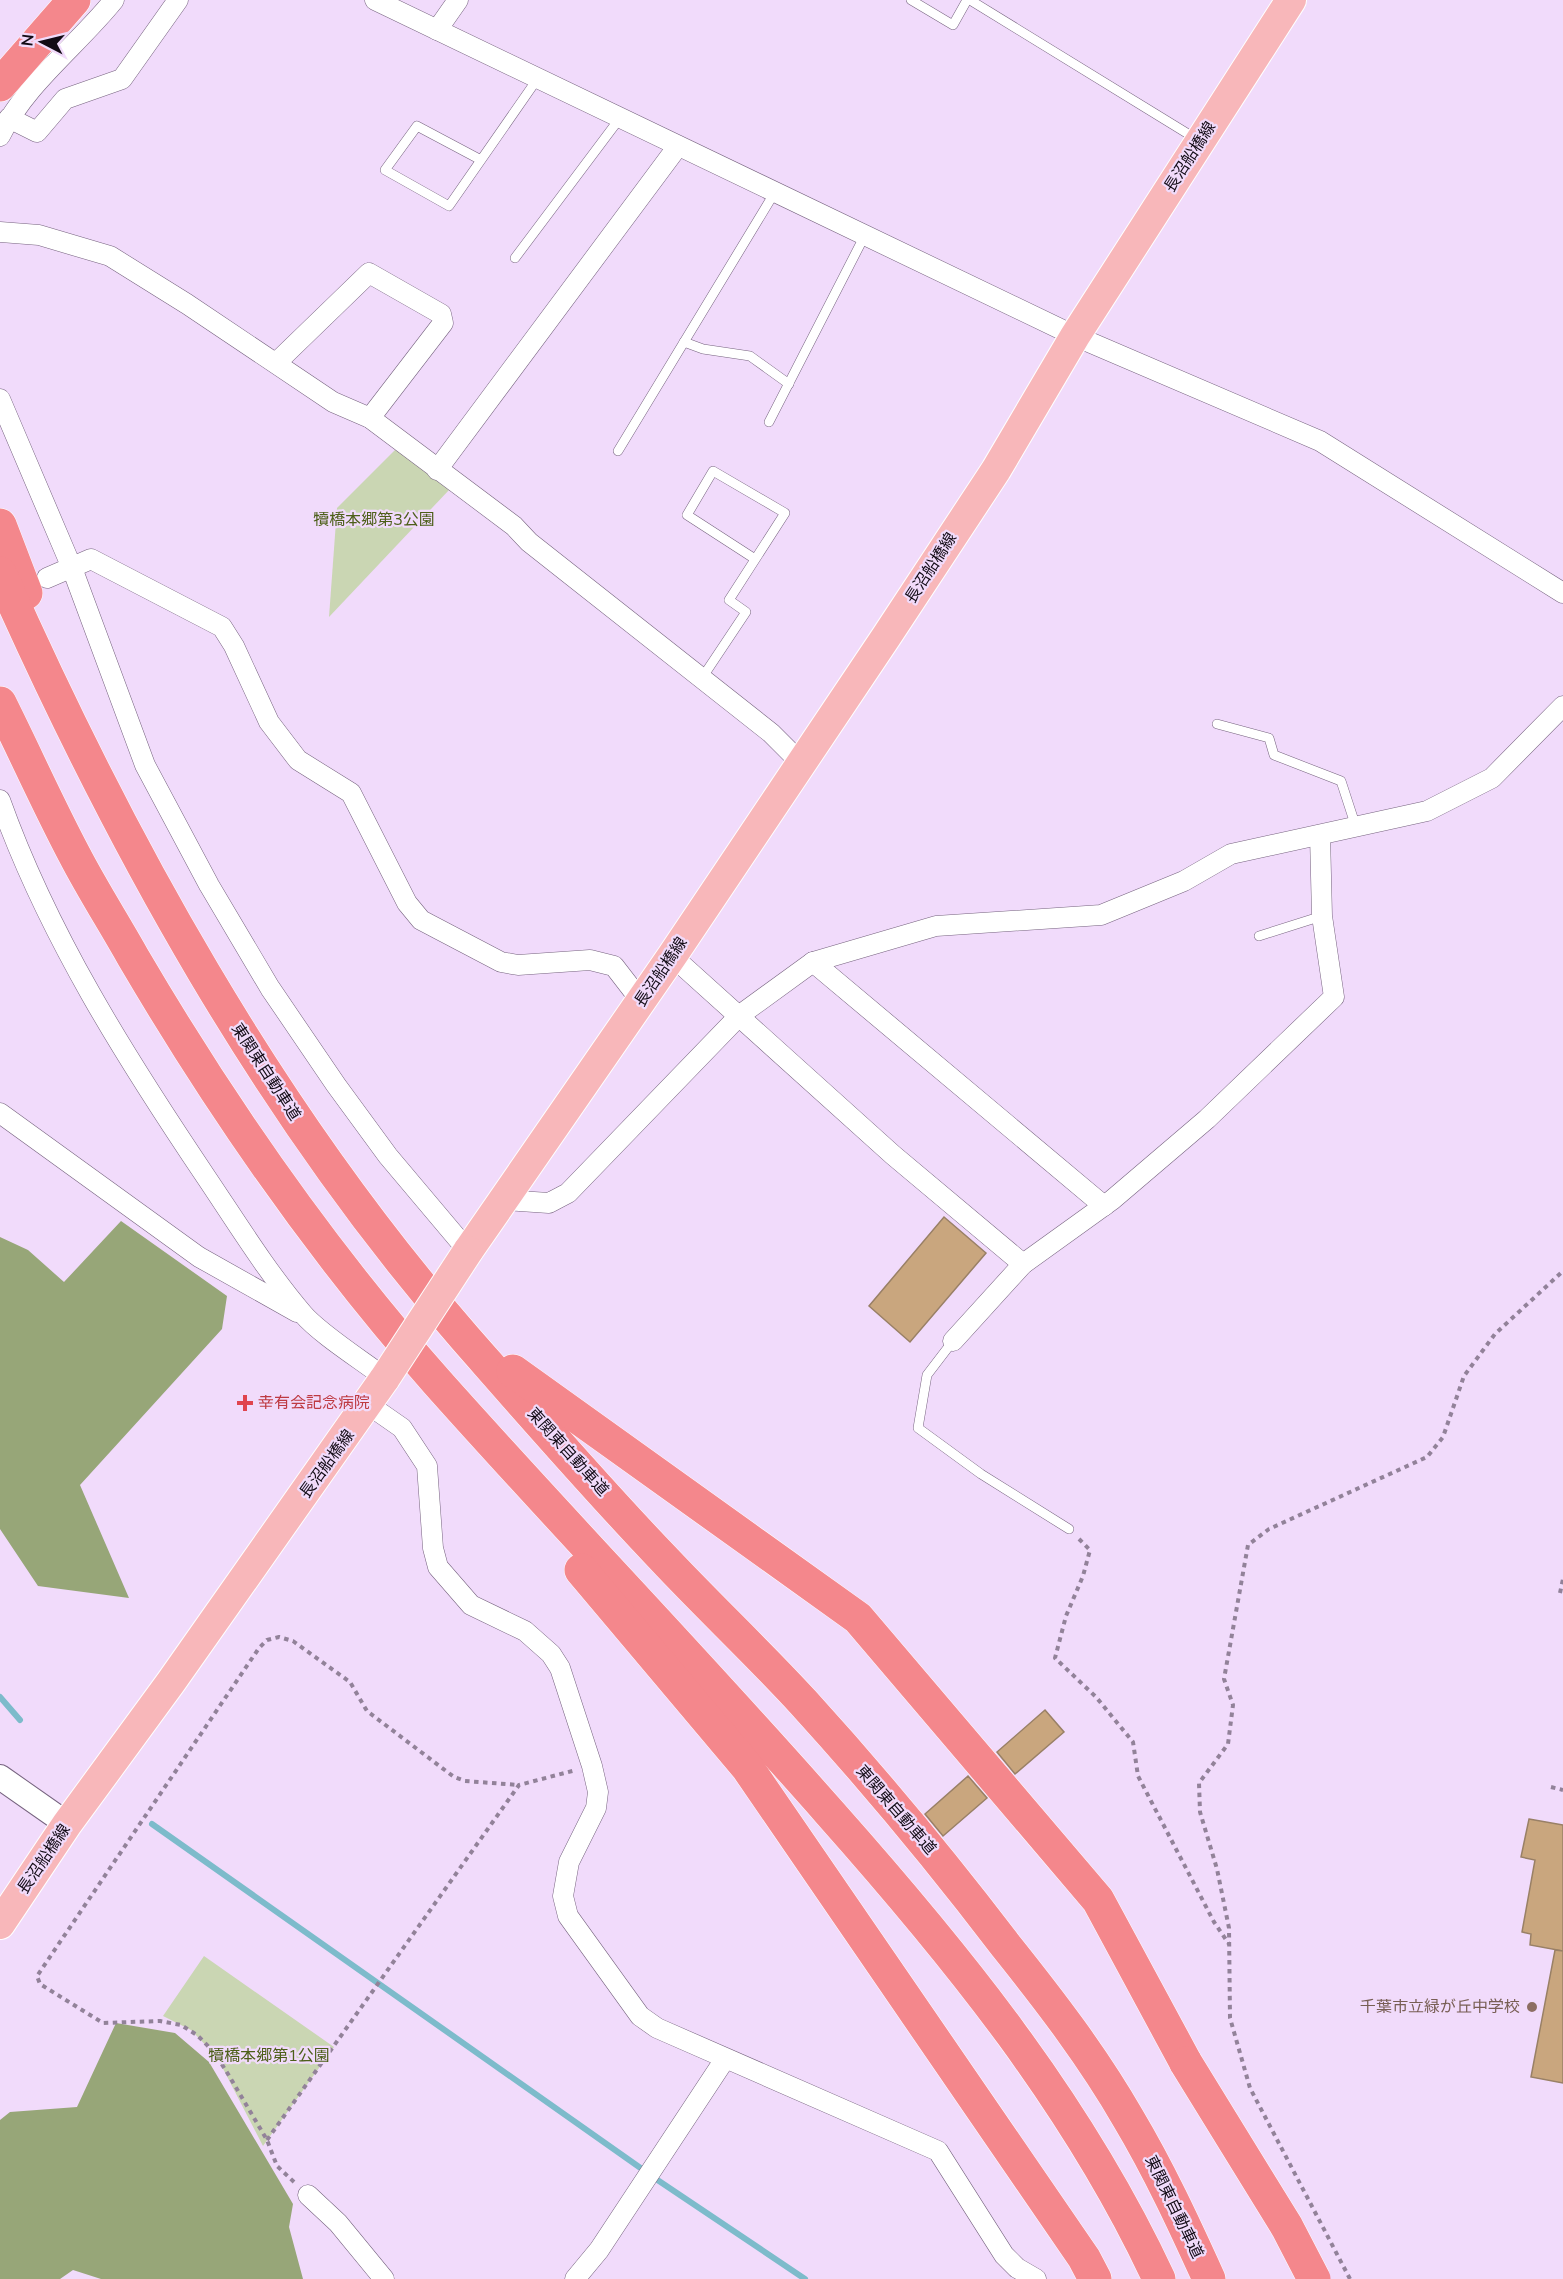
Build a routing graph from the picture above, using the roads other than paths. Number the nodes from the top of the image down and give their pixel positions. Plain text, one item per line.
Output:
1 (74, 0) edge
2 (114, 0) edge
3 (178, 0) edge
4 (375, 0) edge
5 (458, 0) edge
6 (911, 0) edge
7 (968, 0) edge
8 (1291, 0) edge
9 (437, 30) junction
10 (538, 78) junction
11 (0, 84) edge
12 (9, 118) junction
13 (620, 118) junction
14 (0, 136) edge
15 (1200, 142) junction
16 (678, 146) junction
17 (481, 160) junction
18 (775, 192) junction
19 (0, 232) edge
20 (865, 235) junction
21 (514, 258) dead end
22 (1075, 336) junction
23 (684, 342) junction
24 (276, 363) junction
25 (789, 384) junction
26 (0, 399) edge
27 (370, 418) junction
28 (769, 422) dead end
29 (618, 452) dead end
30 (437, 470) junction
31 (0, 525) edge
32 (755, 559) junction
33 (72, 568) junction
34 (0, 573) edge
35 (47, 578) dead end
36 (1563, 593) edge
37 (702, 678) junction
38 (0, 703) edge
39 (1563, 706) edge
40 (1217, 724) dead end
41 (801, 763) junction
42 (0, 800) edge
43 (1356, 827) junction
44 (127, 833) junction
45 (1320, 835) junction
46 (1322, 916) junction
47 (1258, 936) dead end
48 (672, 956) junction
49 (813, 962) junction
50 (641, 1001) junction
51 (740, 1015) junction
52 (0, 1113) edge
53 (503, 1200) junction
54 (1104, 1206) junction
55 (468, 1251) junction
56 (1023, 1264) junction
57 (304, 1316) junction
58 (462, 1335) junction
59 (953, 1341) joint
60 (386, 1378) junction
61 (436, 1381) junction
62 (369, 1405) junction
63 (1069, 1529) road end
64 (0, 1778) edge
65 (67, 1824) junction
66 (0, 1924) edge
67 (725, 2059) junction
68 (308, 2195) road end
69 (384, 2279) edge
70 (575, 2279) edge
71 (1036, 2279) edge
72 (1095, 2279) edge
73 (1159, 2279) edge
74 (1209, 2279) edge
75 (1314, 2279) edge

1 - 11 highway
2 - 12 street
3 - 12 street
4 - 9 street
5 - 9 street
6 - 7 lane
7 - 15 lane
8 - 15 main road, 長沼船橋線
9 - 10 street
10 - 13 street
10 - 17 lane
12 - 14 street
13 - 16 street
13 - 21 lane
15 - 22 main road, 長沼船橋線
16 - 18 street
16 - 30 street
17 - 17 lane
18 - 20 street
18 - 23 lane
19 - 24 street
20 - 22 street
20 - 25 lane
22 - 36 street
22 - 41 main road, 長沼船橋線
23 - 25 lane
23 - 29 lane
24 - 27 street
24 - 27 street
25 - 28 lane
26 - 33 street
27 - 30 street
30 - 37 street
31 - 44 highway
32 - 32 lane
32 - 37 lane
33 - 35 street
33 - 50 street
33 - 55 street
34 - 44 highway, 東関東自動車道
37 - 41 street
38 - 61 highway
39 - 43 street
40 - 43 lane
41 - 48 main road, 長沼船橋線
42 - 57 street
43 - 45 street
44 - 58 highway, 東関東自動車道
45 - 46 street
45 - 49 street
46 - 47 lane
46 - 54 street
48 - 50 main road, 長沼船橋線
48 - 51 street
49 - 51 street
49 - 54 street
50 - 53 main road, 長沼船橋線
51 - 53 street
51 - 56 street
52 - 57 street
53 - 55 main road, 長沼船橋線
54 - 56 street
55 - 60 main road, 長沼船橋線, bridge
56 - 59 street
57 - 60 street
58 - 74 highway, 東関東自動車道
58 - 75 highway, bridge
59 - 63 lane
60 - 62 main road, 長沼船橋線
61 - 72 highway
61 - 73 highway
62 - 65 main road, 長沼船橋線
62 - 67 street
64 - 65 street
65 - 66 main road, 長沼船橋線
67 - 70 street
67 - 71 street
68 - 69 street

